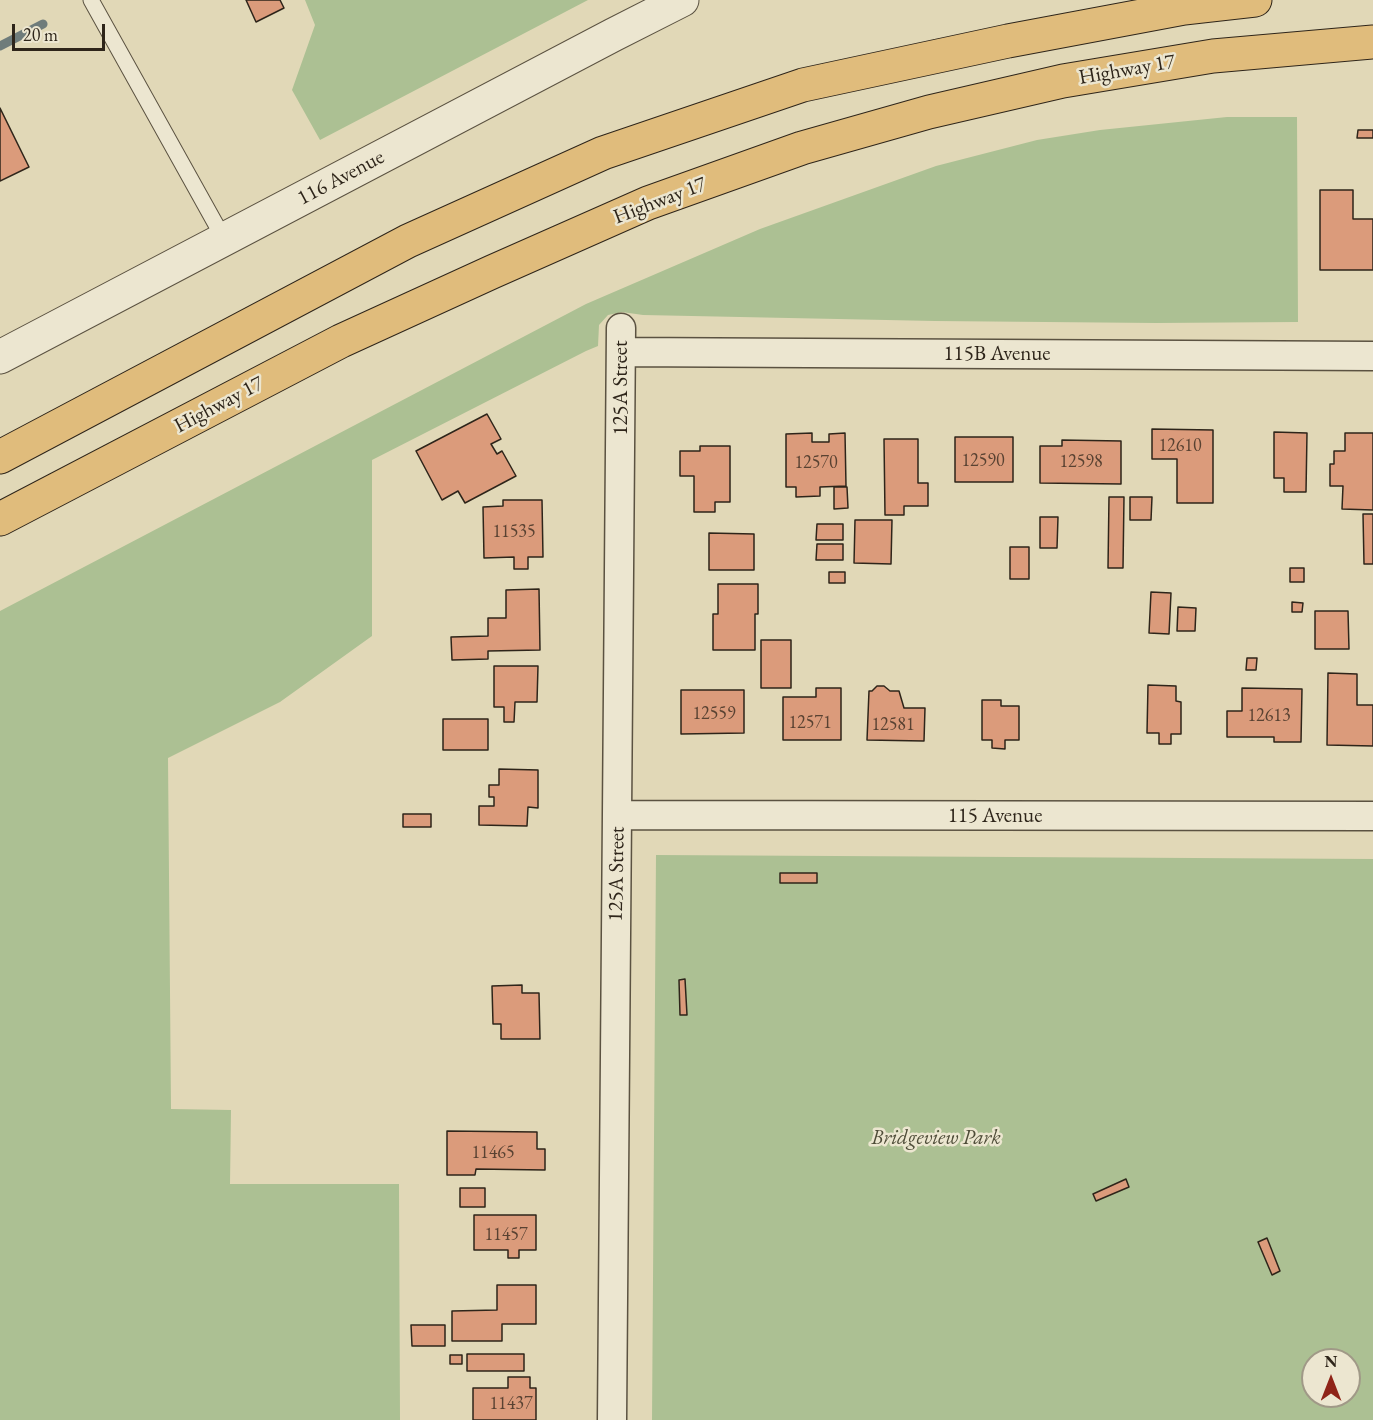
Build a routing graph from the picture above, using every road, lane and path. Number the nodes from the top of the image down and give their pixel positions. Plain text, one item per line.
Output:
1 (91, 0) edge
2 (682, 0) edge
3 (1255, 0) edge
4 (1373, 42) edge
5 (224, 239) junction
6 (621, 340) joint
7 (1373, 356) edge
8 (0, 357) edge
9 (0, 457) edge
10 (0, 519) edge
11 (618, 815) junction
12 (1373, 816) edge
13 (612, 1420) edge

1 - 5 lane
2 - 5 street, 116 Avenue
3 - 9 highway
4 - 10 highway, Highway 17
5 - 8 street, 116 Avenue
6 - 7 street, 115B Avenue
6 - 11 street, 125A Street
11 - 12 street, 115 Avenue
11 - 13 street, 125A Street

